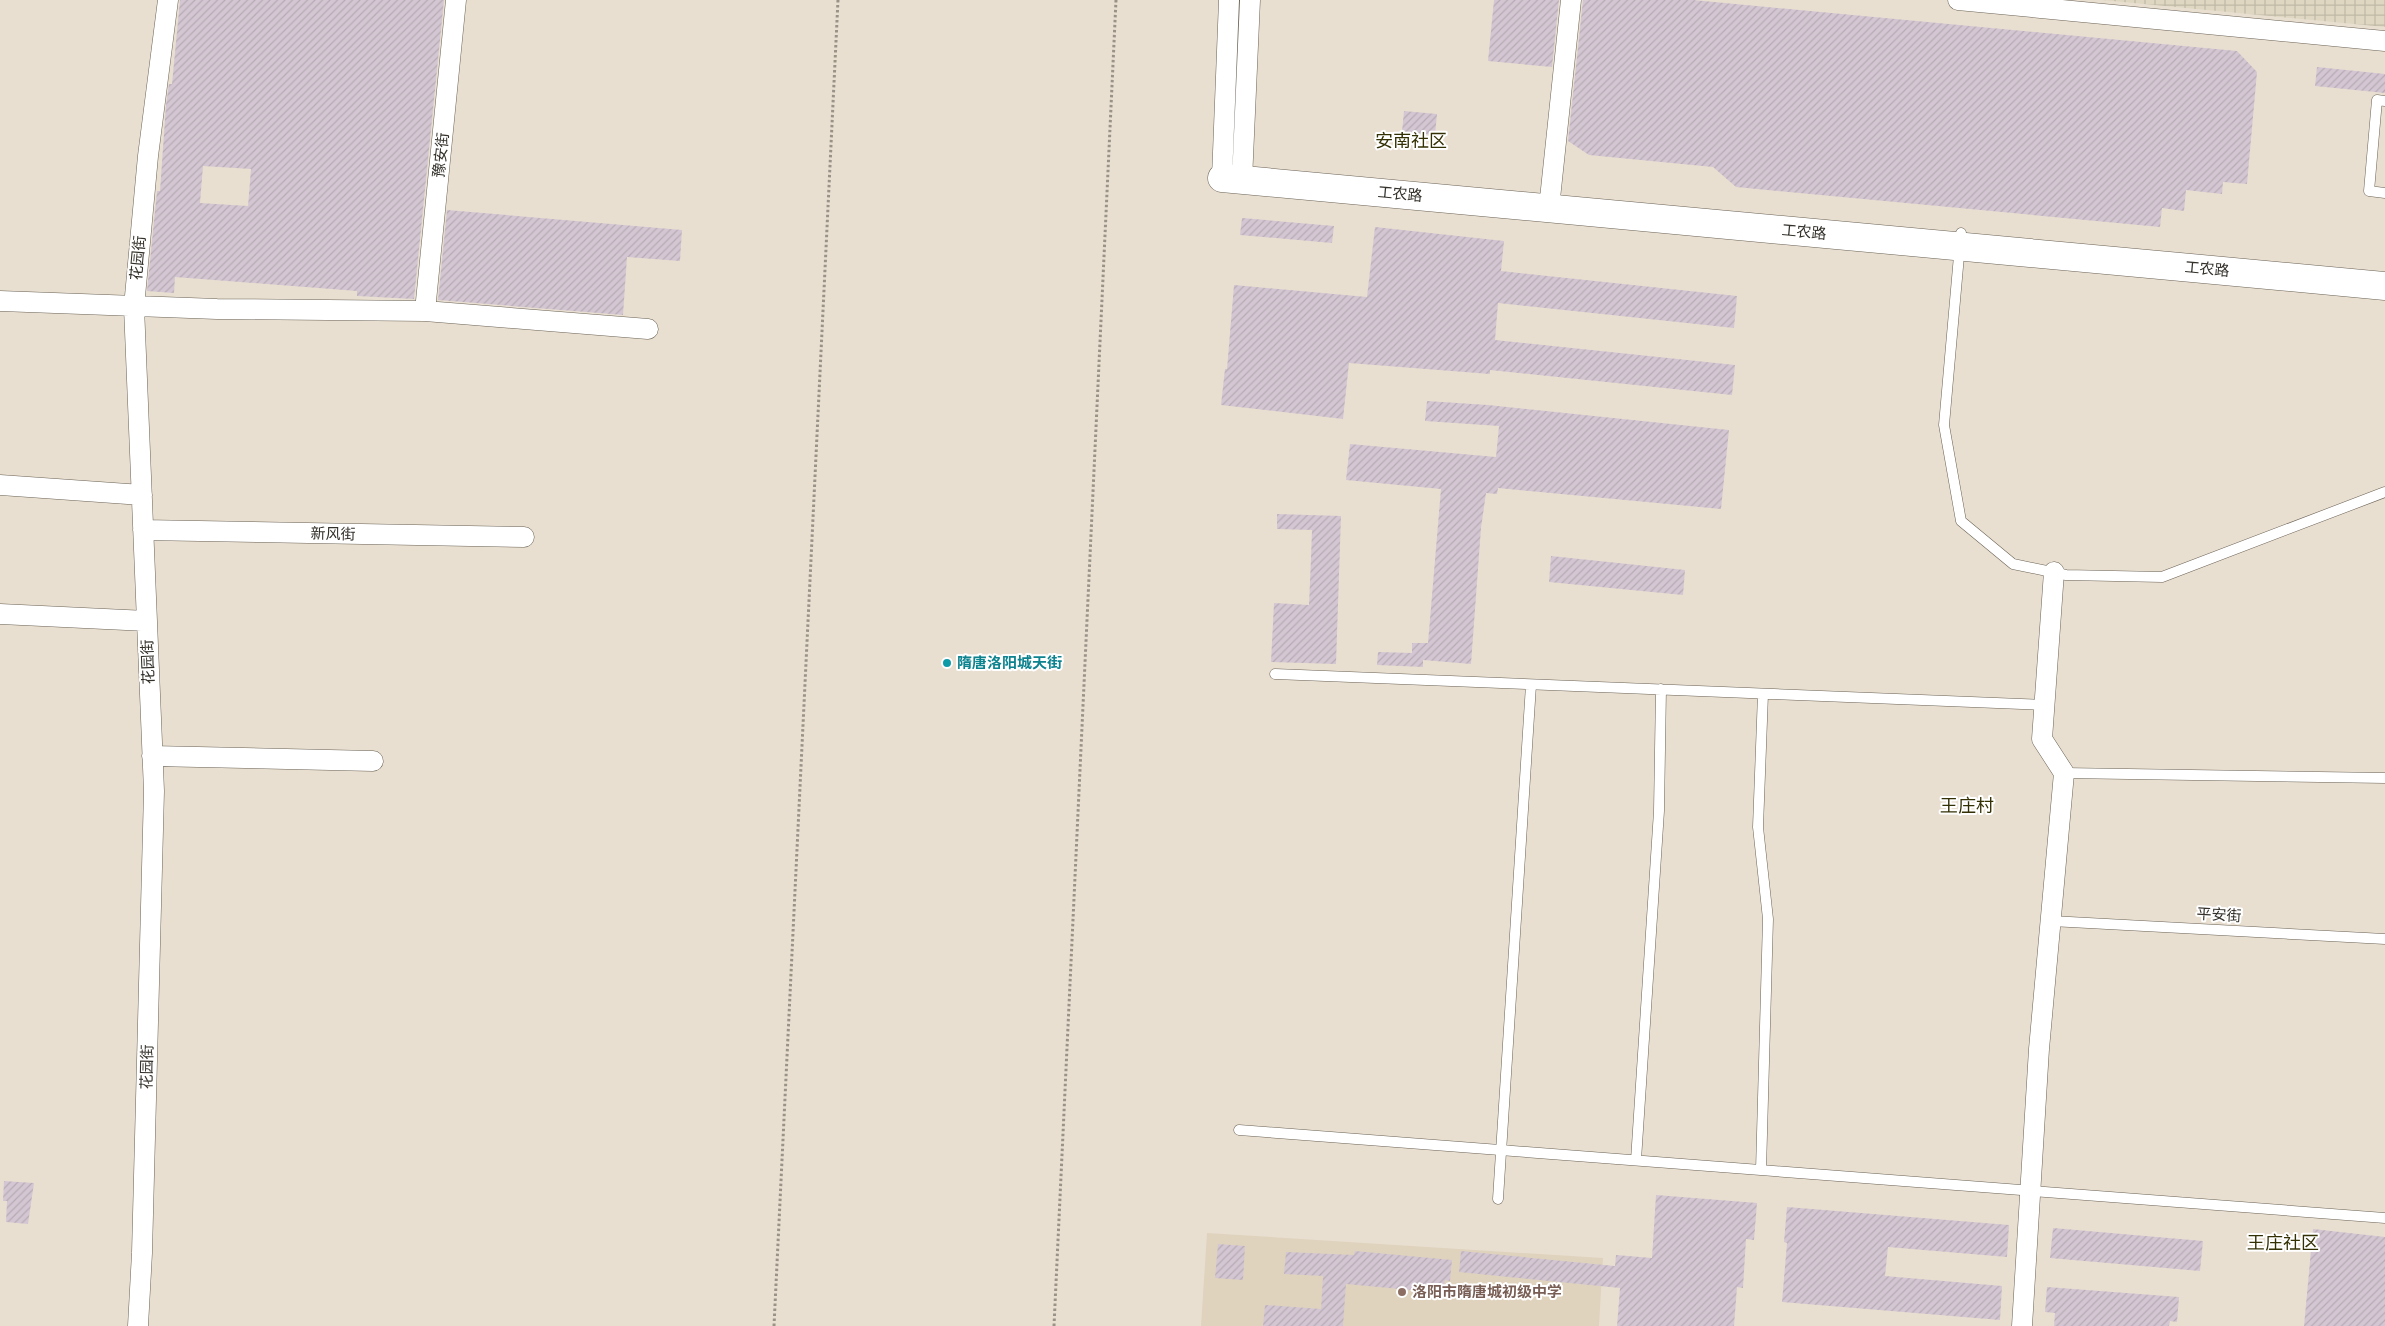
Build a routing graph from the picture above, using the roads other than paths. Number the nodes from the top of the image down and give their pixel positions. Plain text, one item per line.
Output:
1 (168, 0) edge
2 (456, 0) edge
3 (1229, 0) edge
4 (1250, 0) edge
5 (1571, 0) edge
6 (1958, 0) edge
7 (2385, 41) edge
8 (2385, 101) edge
9 (1232, 172) junction
10 (2385, 192) edge
11 (1550, 201) junction
12 (1961, 239) junction
13 (2385, 272) edge
14 (2385, 286) edge
15 (0, 301) edge
16 (134, 307) junction
17 (425, 310) junction
18 (648, 329) dead end
19 (0, 485) edge
20 (2385, 492) edge
21 (142, 495) junction
22 (143, 530) junction
23 (524, 537) dead end
24 (2054, 572) junction
25 (0, 614) edge
26 (147, 621) junction
27 (1275, 674) dead end
28 (1530, 684) junction
29 (1660, 690) junction
30 (1763, 694) junction
31 (2045, 705) junction
32 (152, 756) junction
33 (373, 761) dead end
34 (2064, 773) junction
35 (2385, 778) edge
36 (2051, 921) junction
37 (2385, 939) edge
38 (1239, 1130) dead end
39 (1501, 1150) junction
40 (1636, 1160) junction
41 (1762, 1170) junction
42 (2030, 1191) junction
43 (1498, 1199) dead end
44 (2385, 1218) edge
45 (138, 1326) edge
46 (2022, 1326) edge

1 - 16 street, 花园街
2 - 17 street, 豫安街
3 - 9 street
4 - 9 street
5 - 11 street
6 - 7 street
8 - 10 lane
9 - 11 street, 工农路
11 - 12 street, 工农路
12 - 13 street, 工农路
12 - 14 street, 工农路
12 - 24 lane
15 - 16 street
16 - 17 street
16 - 21 street, 花园街
17 - 18 street
19 - 21 street
20 - 24 lane
21 - 22 street, 花园街
22 - 23 street, 新风街
22 - 26 street, 花园街
24 - 31 street
25 - 26 street
26 - 32 street, 花园街
27 - 28 lane
28 - 29 lane
28 - 39 lane
29 - 30 lane
29 - 40 lane
30 - 31 lane
30 - 41 lane
31 - 34 street
32 - 33 street
32 - 45 street, 花园街
34 - 35 lane
34 - 36 street
36 - 37 lane, 平安街
36 - 42 street
38 - 39 lane
39 - 40 lane
39 - 43 lane
40 - 41 lane
41 - 42 lane
42 - 44 lane
42 - 46 street

